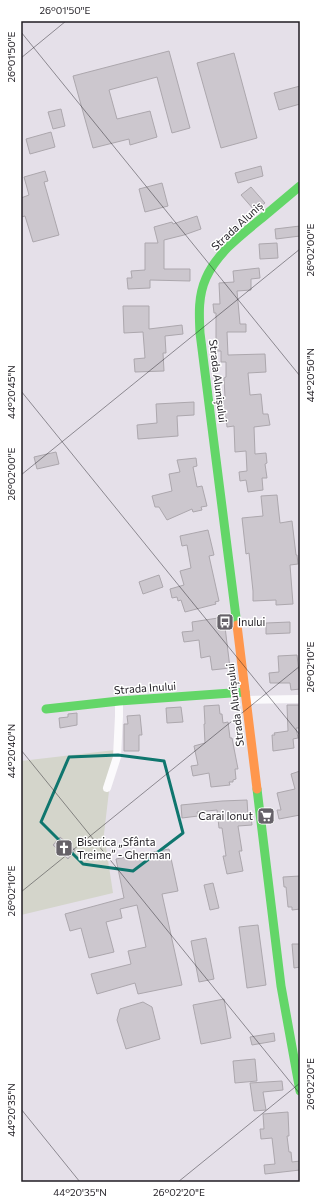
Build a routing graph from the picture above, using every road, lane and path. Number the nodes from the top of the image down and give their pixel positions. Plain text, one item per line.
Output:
1 (300, 186) edge
2 (199, 316) joint
3 (246, 696) junction
4 (300, 699) edge
5 (119, 701) junction
6 (46, 709) dead end
7 (107, 788) dead end
8 (300, 1091) edge

1 - 2 main road, Strada Aluniș
2 - 3 main road, Strada Alunișului
3 - 4 street, Strada Inului
3 - 5 main road, Strada Inului
3 - 8 main road, Strada Alunișului
5 - 6 main road, Strada Inului
5 - 7 street

